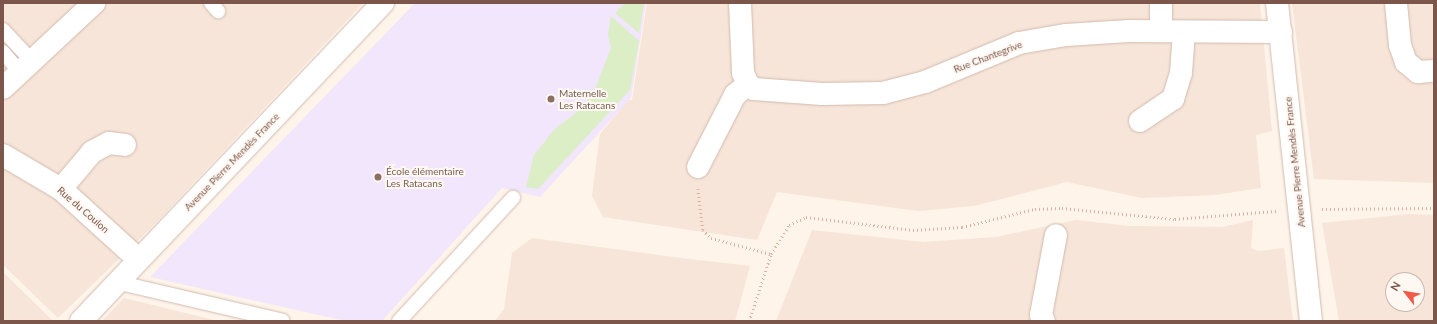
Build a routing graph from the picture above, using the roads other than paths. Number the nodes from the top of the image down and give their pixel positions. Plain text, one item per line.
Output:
1 (94, 3) edge
2 (740, 3) edge
3 (1162, 3) edge
4 (1277, 3) edge
5 (1396, 3) edge
6 (376, 6) edge
7 (3, 30) edge
8 (1161, 31) junction
9 (1184, 32) junction
10 (1281, 32) junction
11 (3, 52) edge
12 (26, 66) junction
13 (1434, 71) edge
14 (748, 84) junction
15 (3, 88) edge
16 (1140, 120) dead end
17 (125, 145) dead end
18 (3, 155) edge
19 (698, 167) road end
20 (61, 189) junction
21 (513, 198) dead end
22 (1056, 235) dead end
23 (138, 259) junction
24 (116, 282) junction
25 (81, 321) edge
26 (283, 321) edge
27 (399, 321) edge
28 (1044, 321) edge
29 (1311, 321) edge

1 - 12 street
2 - 14 street
3 - 8 street
4 - 10 street, Avenue Pierre Mendès France
5 - 13 street
6 - 23 street, Avenue Pierre Mendès France
7 - 12 lane
8 - 9 street, Rue Chantegrive
8 - 14 street, Rue Chantegrive
9 - 10 street, Rue Chantegrive
9 - 16 street
10 - 29 street, Avenue Pierre Mendès France
11 - 12 lane
12 - 15 street
14 - 19 street
17 - 20 street
18 - 20 street, Rue du Coulon
20 - 23 street, Rue du Coulon
21 - 27 lane
22 - 28 street
23 - 24 street, Avenue Pierre Mendès France
24 - 25 street, Avenue Pierre Mendès France
24 - 26 lane

